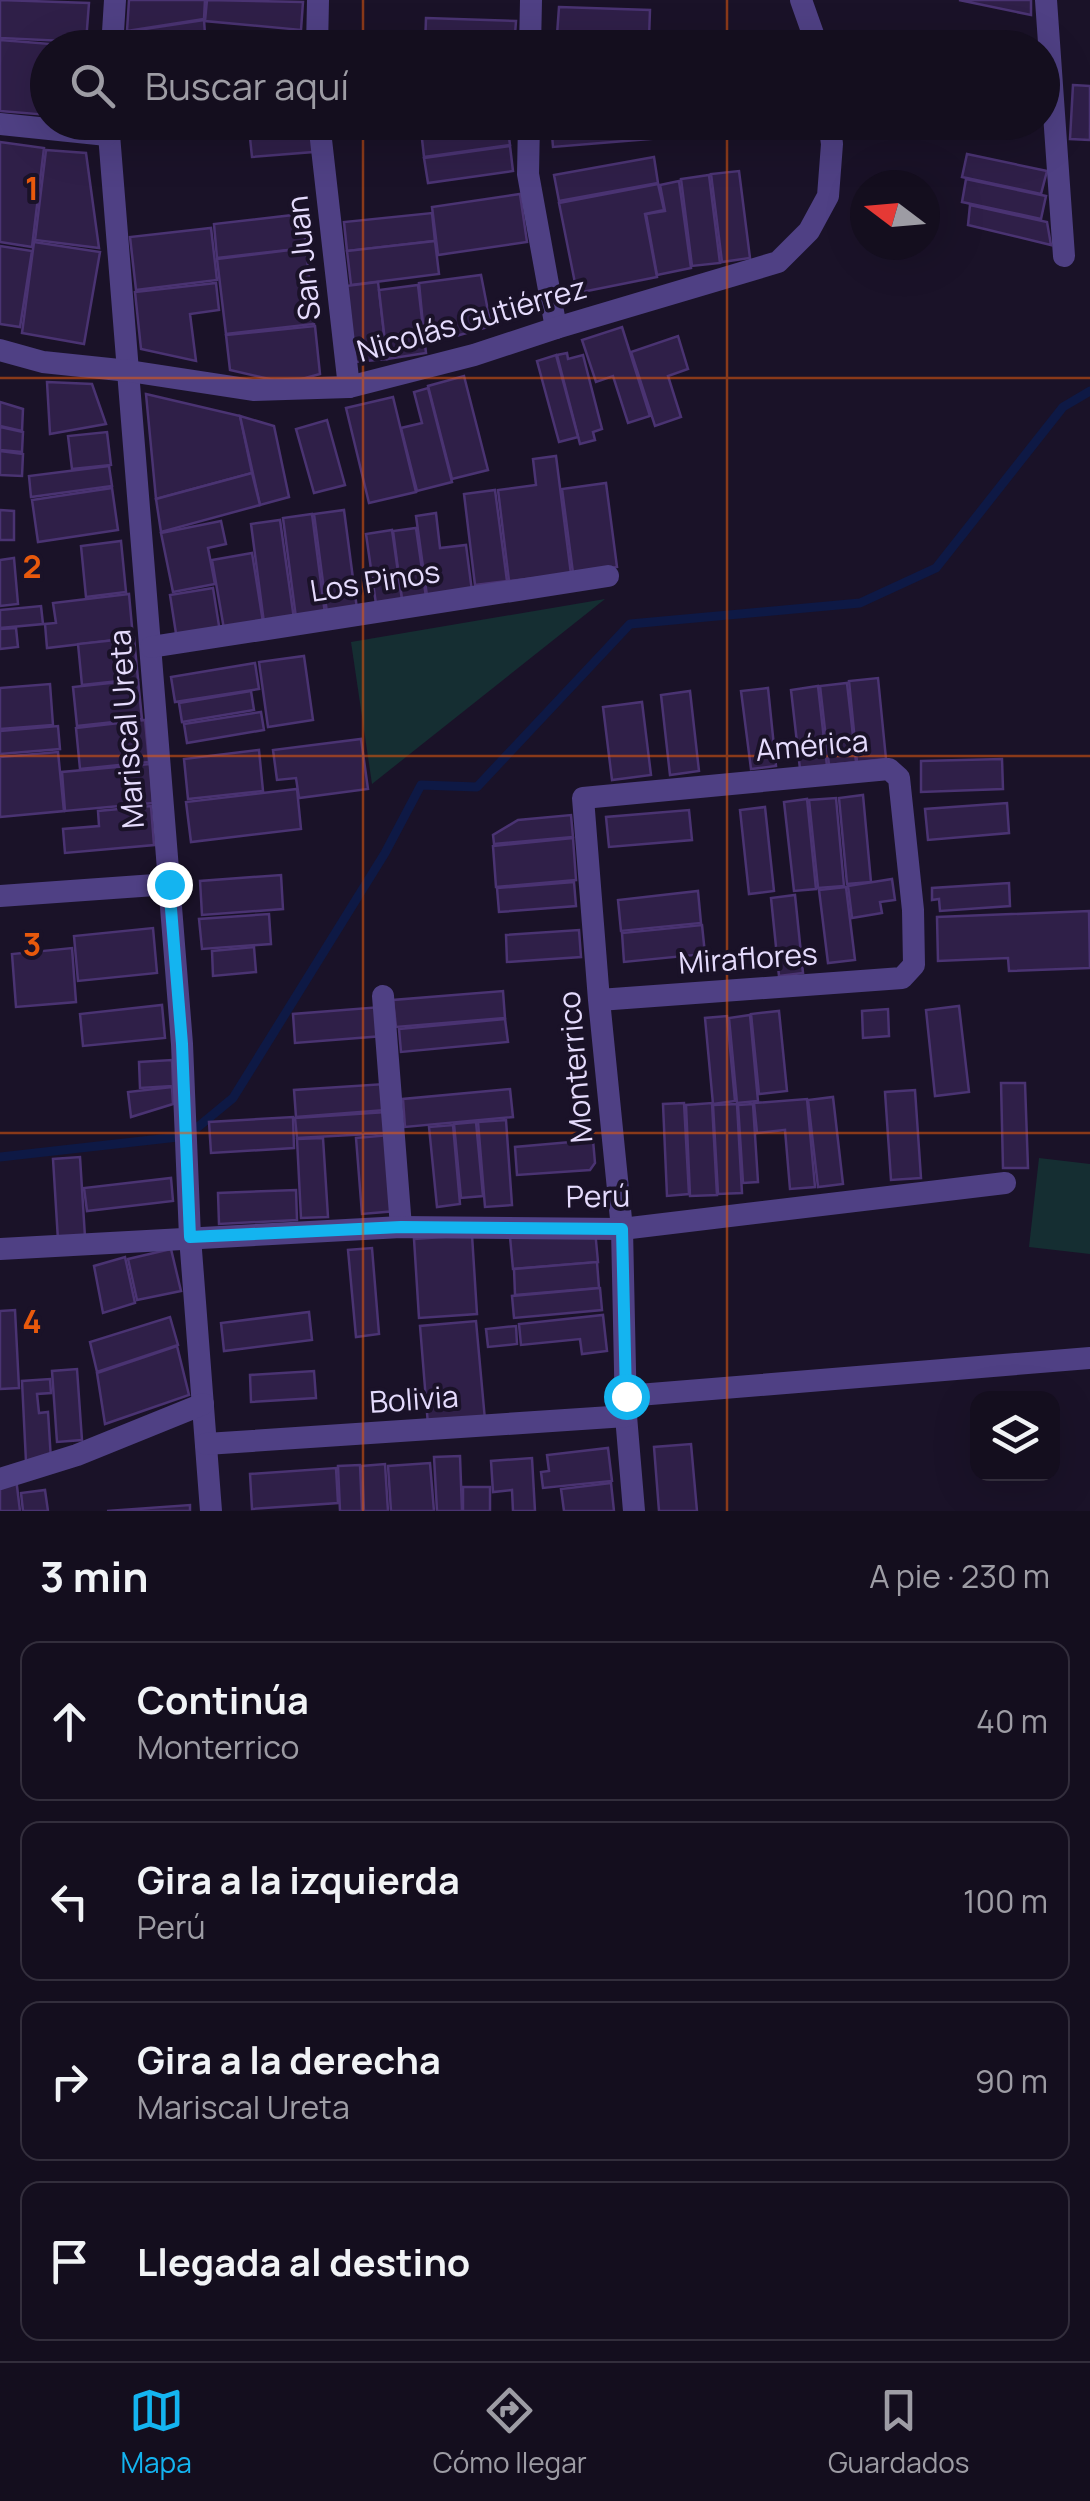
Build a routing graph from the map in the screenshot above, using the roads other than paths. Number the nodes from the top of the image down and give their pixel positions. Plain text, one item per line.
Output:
1 (115, 0) edge
2 (318, 0) edge
3 (531, 0) edge
4 (801, 0) edge
5 (1046, 0) edge
6 (113, 30) edge
7 (317, 30) edge
8 (530, 30) edge
9 (812, 30) edge
10 (1048, 30) edge
11 (0, 124) edge
12 (30, 125) edge
13 (108, 140) edge
14 (321, 140) edge
15 (529, 140) edge
16 (831, 140) edge
17 (1056, 140) edge
18 (1064, 256) dead end
19 (556, 328) junction
20 (0, 350) edge
21 (129, 370) junction
22 (349, 387) junction
23 (608, 576) dead end
24 (151, 647) junction
25 (583, 798) joint
26 (169, 884) junction
27 (0, 896) edge
28 (902, 978) joint
29 (383, 996) dead end
30 (599, 1000) junction
31 (1005, 1183) dead end
32 (401, 1227) junction
33 (622, 1229) junction
34 (190, 1237) junction
35 (0, 1249) edge
36 (1090, 1358) edge
37 (203, 1404) junction
38 (626, 1406) junction
39 (206, 1444) junction
40 (0, 1479) edge
41 (211, 1511) edge
42 (634, 1511) edge

1 - 6 street
2 - 7 street
3 - 8 street
4 - 9 street
5 - 10 street
11 - 12 street
13 - 21 street, Mariscal Ureta
14 - 22 street, San Juan
15 - 19 street
16 - 19 street, Nicolás Gutiérrez
17 - 18 street
19 - 22 street, Nicolás Gutiérrez
20 - 21 street, Nicolás Gutiérrez
21 - 22 street, Nicolás Gutiérrez
21 - 24 street, Mariscal Ureta
23 - 24 street, Los Pinos
24 - 26 street, Mariscal Ureta
25 - 28 street, América
25 - 30 street, Monterrico
26 - 27 street
26 - 34 street, Mariscal Ureta
28 - 30 street, Miraflores
29 - 32 street
30 - 33 street, Monterrico
31 - 33 street, Perú
32 - 33 street, Perú
32 - 34 street, Perú
33 - 38 street, Monterrico
34 - 35 street, Perú
34 - 37 street, Mariscal Ureta
36 - 38 street, Bolivia
37 - 39 street, Mariscal Ureta
37 - 40 street
38 - 39 street, Bolivia
38 - 42 street, Monterrico
39 - 41 street, Mariscal Ureta

